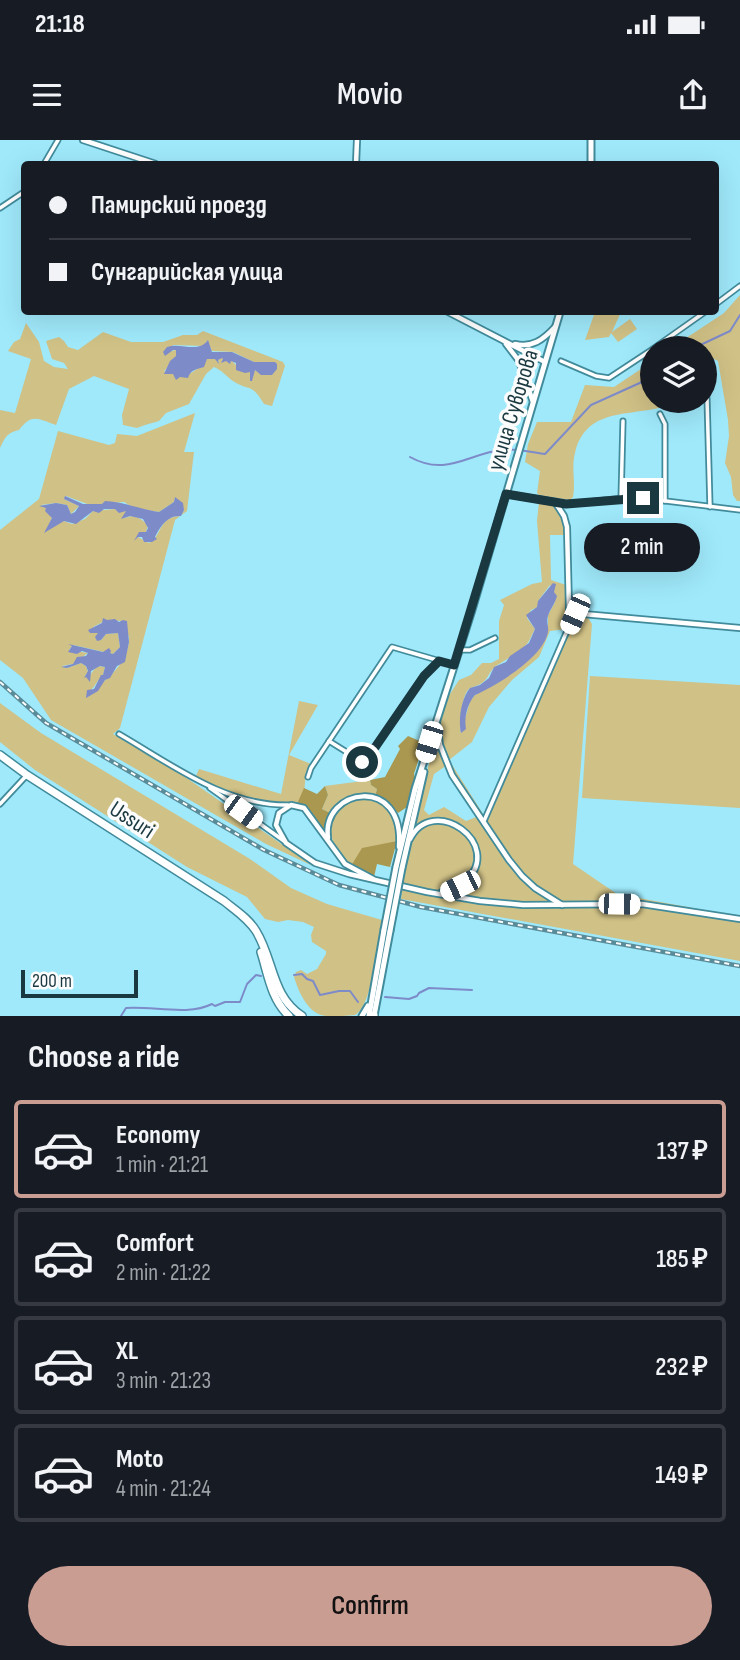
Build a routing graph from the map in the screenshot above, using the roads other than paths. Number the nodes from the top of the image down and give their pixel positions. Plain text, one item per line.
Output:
1 (58, 140) edge
2 (83, 140) edge
3 (357, 140) edge
4 (591, 140) edge
5 (46, 161) edge
6 (138, 161) edge
7 (356, 161) edge
8 (591, 161) edge
9 (21, 193) edge
10 (0, 208) edge
11 (740, 286) edge
12 (719, 302) edge
13 (454, 315) edge
14 (559, 315) edge
15 (701, 315) edge
16 (556, 327) junction
17 (672, 336) edge
18 (504, 341) junction
19 (640, 358) edge
20 (561, 361) dead end
21 (545, 362) junction
22 (533, 402) junction
23 (707, 413) edge
24 (660, 414) dead end
25 (623, 421) dead end
26 (506, 494) junction
27 (621, 499) junction
28 (665, 501) junction
29 (555, 502) junction
30 (709, 507) junction
31 (740, 510) edge
32 (575, 614) junction
33 (740, 628) edge
34 (495, 638) dead end
35 (459, 650) junction
36 (439, 661) junction
37 (454, 665) junction
38 (436, 719) junction
39 (119, 734) dead end
40 (329, 741) junction
41 (0, 755) edge
42 (27, 775) junction
43 (194, 777) junction
44 (308, 777) dead end
45 (0, 804) edge
46 (291, 805) junction
47 (483, 822) junction
48 (286, 843) junction
49 (330, 845) junction
50 (407, 846) junction
51 (399, 867) junction
52 (375, 880) junction
53 (460, 886) junction
54 (427, 892) junction
55 (460, 898) junction
56 (563, 905) junction
57 (244, 917) junction
58 (740, 919) edge
59 (387, 931) junction
60 (373, 990) junction
61 (289, 1016) edge
62 (302, 1016) edge
63 (362, 1016) edge
64 (373, 1016) edge

1 - 5 street
2 - 6 street
3 - 7 street
4 - 8 main road
9 - 10 street
11 - 12 street
13 - 18 street
14 - 16 main road, улица Суворова
15 - 17 street
16 - 18 street
16 - 21 main road, улица Суворова
18 - 21 street
18 - 22 street
19 - 20 street
21 - 22 main road, улица Суворова
22 - 26 main road, улица Суворова
23 - 30 street
24 - 28 street
25 - 27 street
26 - 29 street
26 - 35 main road, улица Суворова
27 - 28 street
27 - 29 street
28 - 30 street
29 - 32 street
30 - 31 street
32 - 33 street
32 - 47 street
34 - 35 street
35 - 37 main road, улица Суворова
36 - 37 street
36 - 40 street
36 - 40 street
37 - 38 main road, улица Суворова
38 - 47 street
38 - 50 main road, улица Суворова
38 - 51 main road, улица Суворова
39 - 43 street
40 - 44 street
41 - 42 highway, Ussuri
42 - 45 street
42 - 57 highway, Ussuri
43 - 46 street
43 - 48 street
46 - 48 street
46 - 49 street
47 - 56 street
48 - 52 street
49 - 51 street
49 - 52 street
50 - 51 main road, улица Суворова
50 - 53 street
51 - 59 main road, улица Суворова, bridge
52 - 54 street
53 - 54 street
53 - 55 street
54 - 55 street
55 - 56 street
56 - 58 street
57 - 61 highway, Ussuri
57 - 62 highway, Ussuri
59 - 60 main road, улица Суворова
59 - 64 main road, улица Суворова
60 - 63 main road
60 - 64 main road, улица Суворова

